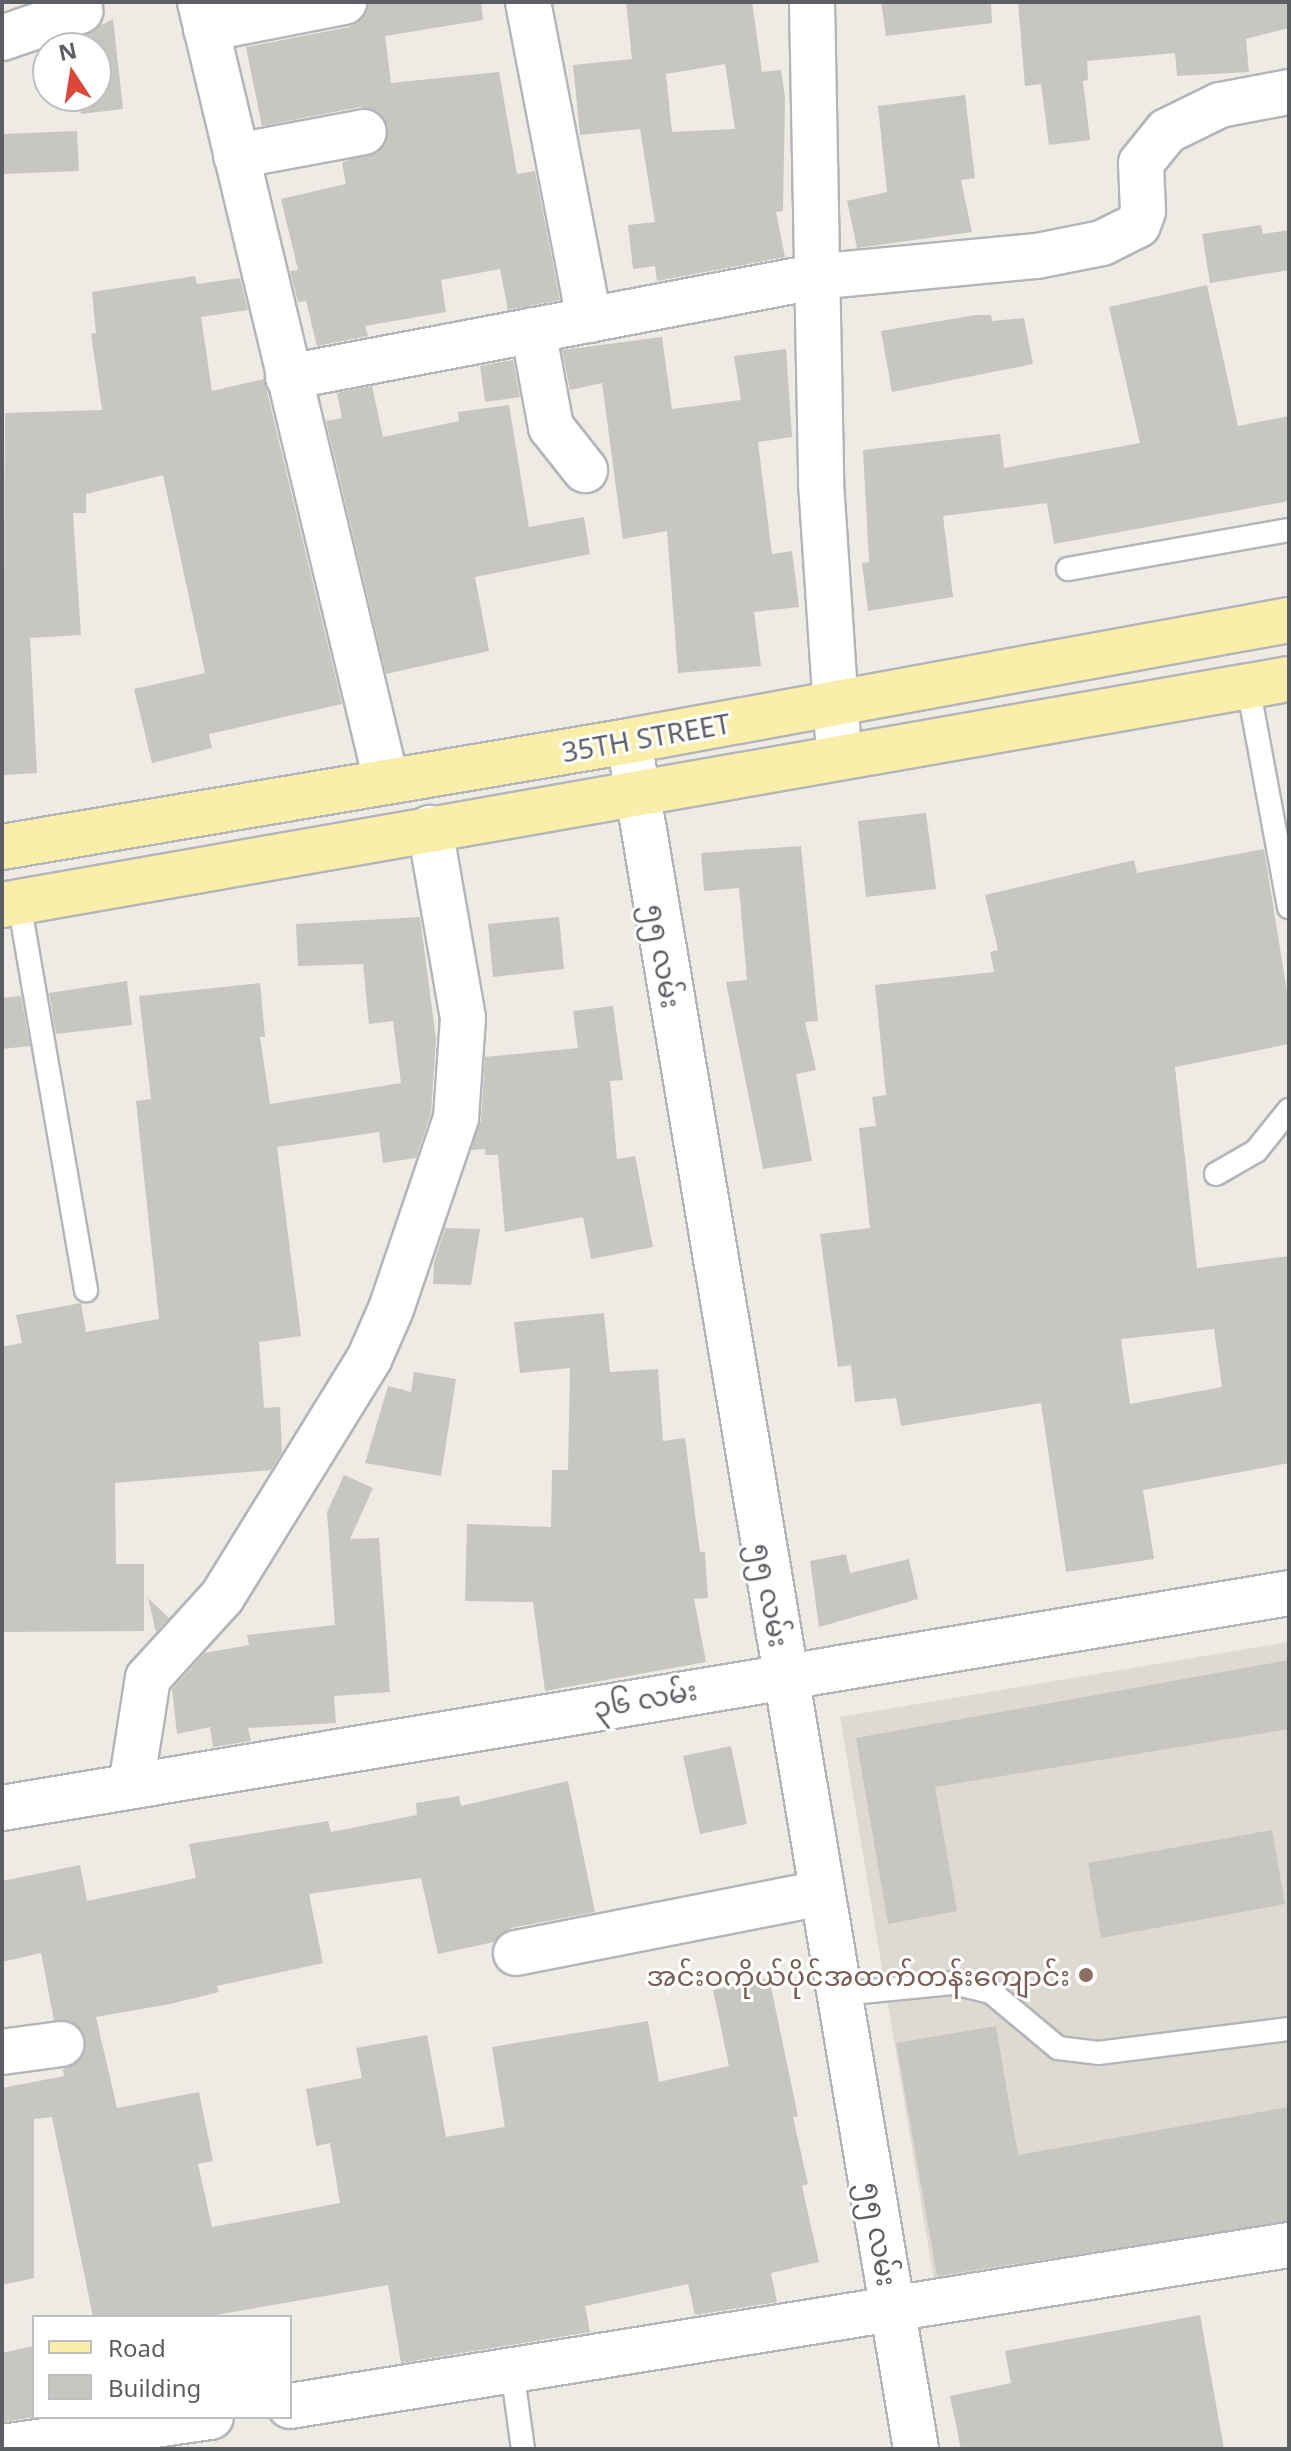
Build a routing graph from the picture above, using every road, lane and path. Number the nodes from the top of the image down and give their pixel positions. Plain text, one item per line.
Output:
1 (344, 2) edge
2 (528, 2) edge
3 (812, 2) edge
4 (80, 11) dead end
5 (203, 16) edge
6 (2, 38) edge
7 (1289, 92) edge
8 (364, 132) dead end
9 (236, 156) junction
10 (814, 277) junction
11 (589, 320) junction
12 (533, 330) junction
13 (288, 377) junction
14 (585, 470) dead end
15 (1289, 530) edge
16 (1068, 569) dead end
17 (1289, 620) edge
18 (1269, 682) edge
19 (831, 704) junction
20 (629, 741) junction
21 (839, 757) junction
22 (386, 780) junction
23 (637, 791) junction
24 (430, 828) junction
25 (2, 847) edge
26 (10, 903) edge
27 (1289, 907) edge
28 (1289, 1110) edge
29 (1216, 1174) dead end
30 (86, 1290) dead end
31 (1289, 1593) edge
32 (785, 1674) junction
33 (131, 1786) junction
34 (2, 1808) edge
35 (822, 1893) junction
36 (516, 1953) dead end
37 (841, 1994) junction
38 (1289, 2029) edge
39 (61, 2044) dead end
40 (2, 2052) edge
41 (1289, 2245) edge
42 (892, 2308) junction
43 (512, 2369) junction
44 (292, 2406) edge
45 (197, 2419) edge
46 (2, 2447) edge
47 (523, 2449) edge
48 (916, 2449) edge

1 - 5 street
2 - 11 street
3 - 10 street
4 - 6 street
5 - 9 street
7 - 10 street
8 - 9 street
9 - 13 street
10 - 11 street
10 - 19 street
11 - 12 street
12 - 13 street
12 - 14 street
13 - 22 street
15 - 16 lane
17 - 19 main road, 35TH STREET
18 - 21 main road, 35TH STREET
18 - 27 lane
19 - 20 main road, 35TH STREET
19 - 21 street
20 - 22 main road, 35TH STREET
20 - 23 street, ၅၅ လမ်း
21 - 23 main road, 35TH STREET
22 - 25 main road, 35TH STREET
23 - 24 main road, 35TH STREET
23 - 32 street, ၅၅ လမ်း
24 - 26 main road, 35TH STREET
24 - 33 street
26 - 30 lane
28 - 29 lane
31 - 32 street, ၃၆ လမ်း
32 - 33 street, ၃၆ လမ်း
32 - 35 street, ၅၅ လမ်း
33 - 34 street, ၃၆ လမ်း
35 - 36 street
35 - 37 street, ၅၅ လမ်း
37 - 38 lane
37 - 42 street, ၅၅ လမ်း
39 - 40 street
41 - 42 street
42 - 43 street
42 - 48 street, ၅၅ လမ်း
43 - 44 street
43 - 47 lane
45 - 46 street

